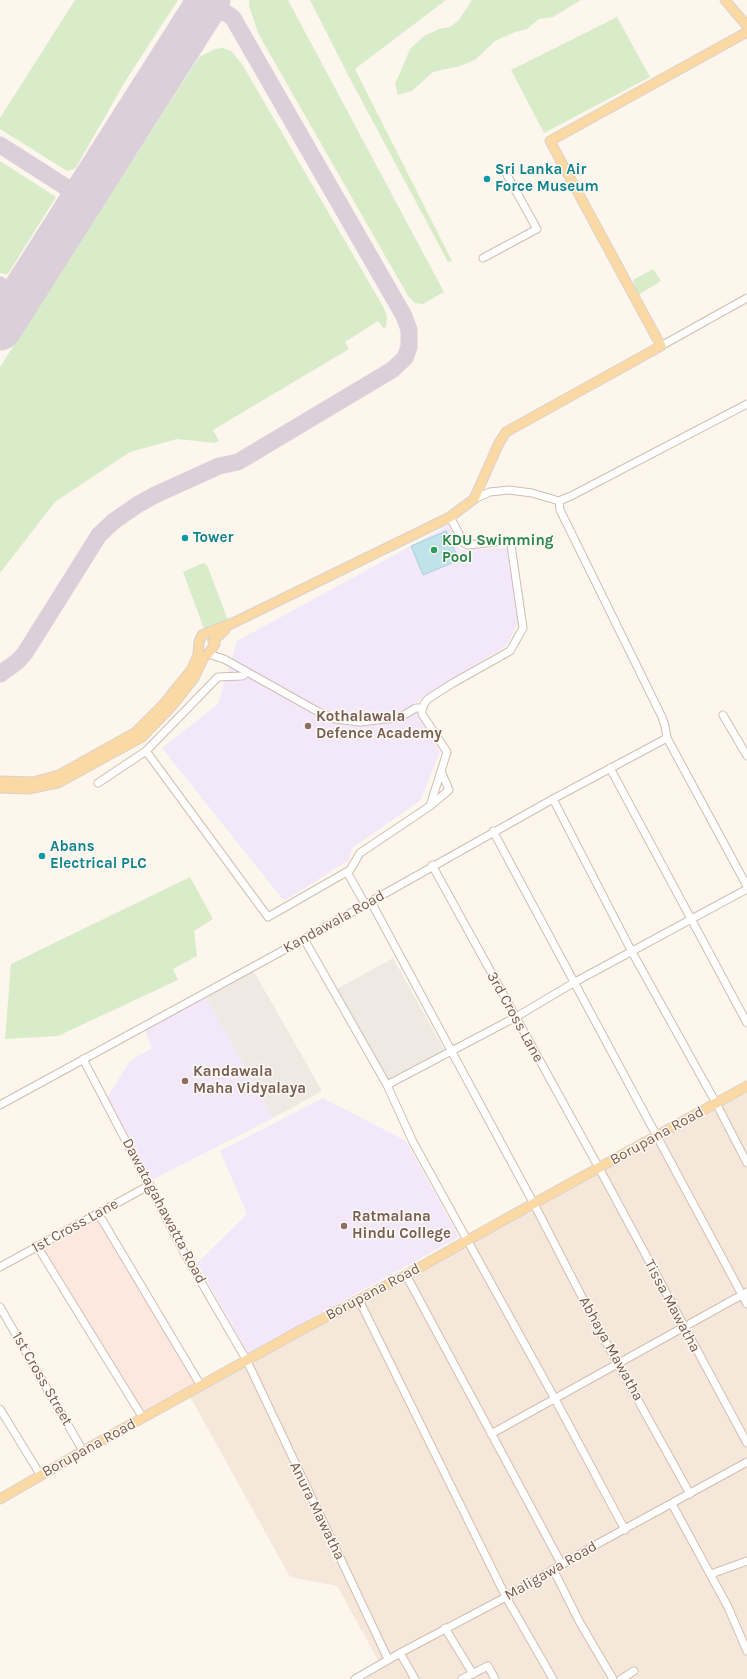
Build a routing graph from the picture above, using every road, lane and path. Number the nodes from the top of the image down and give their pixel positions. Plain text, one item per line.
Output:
1 (725, 0) edge
2 (747, 26) edge
3 (747, 32) edge
4 (507, 175) dead end
5 (483, 258) dead end
6 (747, 298) edge
7 (661, 346) junction
8 (747, 404) edge
9 (474, 499) junction
10 (559, 501) junction
11 (450, 517) junction
12 (212, 640) junction
13 (203, 655) junction
14 (224, 659) junction
15 (247, 673) junction
16 (422, 708) junction
17 (723, 715) dead end
18 (667, 738) junction
19 (146, 751) junction
20 (747, 756) edge
21 (610, 768) junction
22 (441, 771) junction
23 (0, 781) edge
24 (98, 783) dead end
25 (0, 788) edge
26 (552, 798) junction
27 (430, 806) junction
28 (493, 831) junction
29 (432, 865) junction
30 (347, 872) junction
31 (747, 888) edge
32 (368, 903) junction
33 (691, 921) junction
34 (304, 939) junction
35 (632, 952) junction
36 (575, 982) junction
37 (516, 1017) junction
38 (747, 1023) edge
39 (451, 1050) junction
40 (83, 1059) junction
41 (387, 1084) junction
42 (747, 1086) edge
43 (716, 1103) junction
44 (0, 1105) edge
45 (656, 1136) junction
46 (747, 1163) edge
47 (599, 1168) junction
48 (150, 1185) junction
49 (534, 1204) junction
50 (98, 1214) junction
51 (467, 1241) junction
52 (38, 1246) junction
53 (0, 1267) edge
54 (406, 1275) junction
55 (744, 1293) edge
56 (359, 1300) junction
57 (747, 1304) edge
58 (0, 1307) edge
59 (683, 1326) junction
60 (247, 1361) junction
61 (619, 1364) junction
62 (201, 1386) junction
63 (555, 1399) junction
64 (0, 1409) edge
65 (143, 1418) junction
66 (491, 1434) junction
67 (747, 1443) edge
68 (83, 1450) junction
69 (747, 1462) edge
70 (40, 1476) junction
71 (690, 1494) junction
72 (0, 1499) edge
73 (672, 1504) junction
74 (625, 1530) junction
75 (747, 1561) edge
76 (562, 1565) junction
77 (553, 1569) junction
78 (711, 1574) junction
79 (506, 1597) junction
80 (445, 1628) junction
81 (747, 1651) edge
82 (400, 1653) junction
83 (388, 1659) junction
84 (634, 1671) dead end
85 (473, 1674) junction
86 (355, 1679) edge
87 (415, 1679) edge
88 (462, 1679) edge
89 (495, 1679) edge
90 (553, 1679) edge
91 (613, 1679) edge
92 (621, 1679) edge

1 - 2 main road
3 - 7 main road
4 - 5 street
6 - 7 street
7 - 9 main road
8 - 10 street
9 - 10 street
9 - 11 main road
10 - 18 street
11 - 12 main road
11 - 16 street
12 - 13 main road
12 - 13 main road
12 - 14 street
13 - 14 street
13 - 23 main road
13 - 25 main road
14 - 15 street
15 - 16 street
15 - 19 street
16 - 22 street
17 - 20 street
18 - 21 street, Kandawala Road
18 - 31 street
19 - 24 street
19 - 30 street
21 - 26 street, Kandawala Road
21 - 33 street
22 - 27 street
22 - 27 street
26 - 28 street, Kandawala Road
26 - 35 street
27 - 30 street
28 - 29 street, Kandawala Road
28 - 36 street
29 - 32 street, Kandawala Road
29 - 37 street, 3rd Cross Lane
30 - 32 street, Abhaya Mawatha
31 - 33 street
32 - 34 street, Kandawala Road
32 - 39 street, Abhaya Mawatha
33 - 35 street
33 - 38 street
34 - 40 street, Kandawala Road
34 - 41 street
35 - 36 street
35 - 43 street
36 - 37 street
36 - 45 street
37 - 39 street
37 - 47 street, 3rd Cross Lane
39 - 41 street
39 - 49 street, Abhaya Mawatha
40 - 44 street, Kandawala Road
40 - 48 street, Dawatagahawatta Road
41 - 51 street
42 - 43 main road, Borupana Road
43 - 45 main road, Borupana Road
43 - 46 street
45 - 47 main road, Borupana Road
45 - 55 street
47 - 49 main road, Borupana Road
47 - 59 street, Tissa Mawatha
48 - 50 street, 1st Cross Lane
48 - 60 street, Dawatagahawatta Road
49 - 51 main road, Borupana Road
49 - 61 street, Abhaya Mawatha
50 - 52 street, 1st Cross Lane
50 - 62 street
51 - 54 main road, Borupana Road
51 - 63 street
52 - 53 street, 1st Cross Lane
52 - 65 street
54 - 56 main road, Borupana Road
54 - 66 street
55 - 57 street
55 - 59 street
56 - 60 main road, Borupana Road
56 - 79 street
58 - 68 street, 1st Cross Street
59 - 61 street
59 - 67 street, Tissa Mawatha
60 - 62 main road, Borupana Road
60 - 83 street, Anura Mawatha
61 - 63 street
61 - 71 street, Abhaya Mawatha
62 - 65 main road, Borupana Road
63 - 66 street
63 - 74 street
64 - 70 street
65 - 68 main road, Borupana Road
66 - 76 street
68 - 70 main road, Borupana Road
69 - 71 street, Maligawa Road
70 - 72 main road, Borupana Road
71 - 73 street, Maligawa Road
73 - 74 street, Maligawa Road
73 - 78 street
74 - 76 street, Maligawa Road
75 - 78 street
76 - 77 street, Maligawa Road
77 - 79 street, Maligawa Road
77 - 91 street
78 - 81 street
79 - 80 street, Maligawa Road
79 - 90 street
80 - 82 street, Maligawa Road
80 - 85 street
82 - 83 street, Maligawa Road
82 - 87 street
83 - 86 street, Maligawa Road
84 - 92 street
85 - 88 street
85 - 89 street

